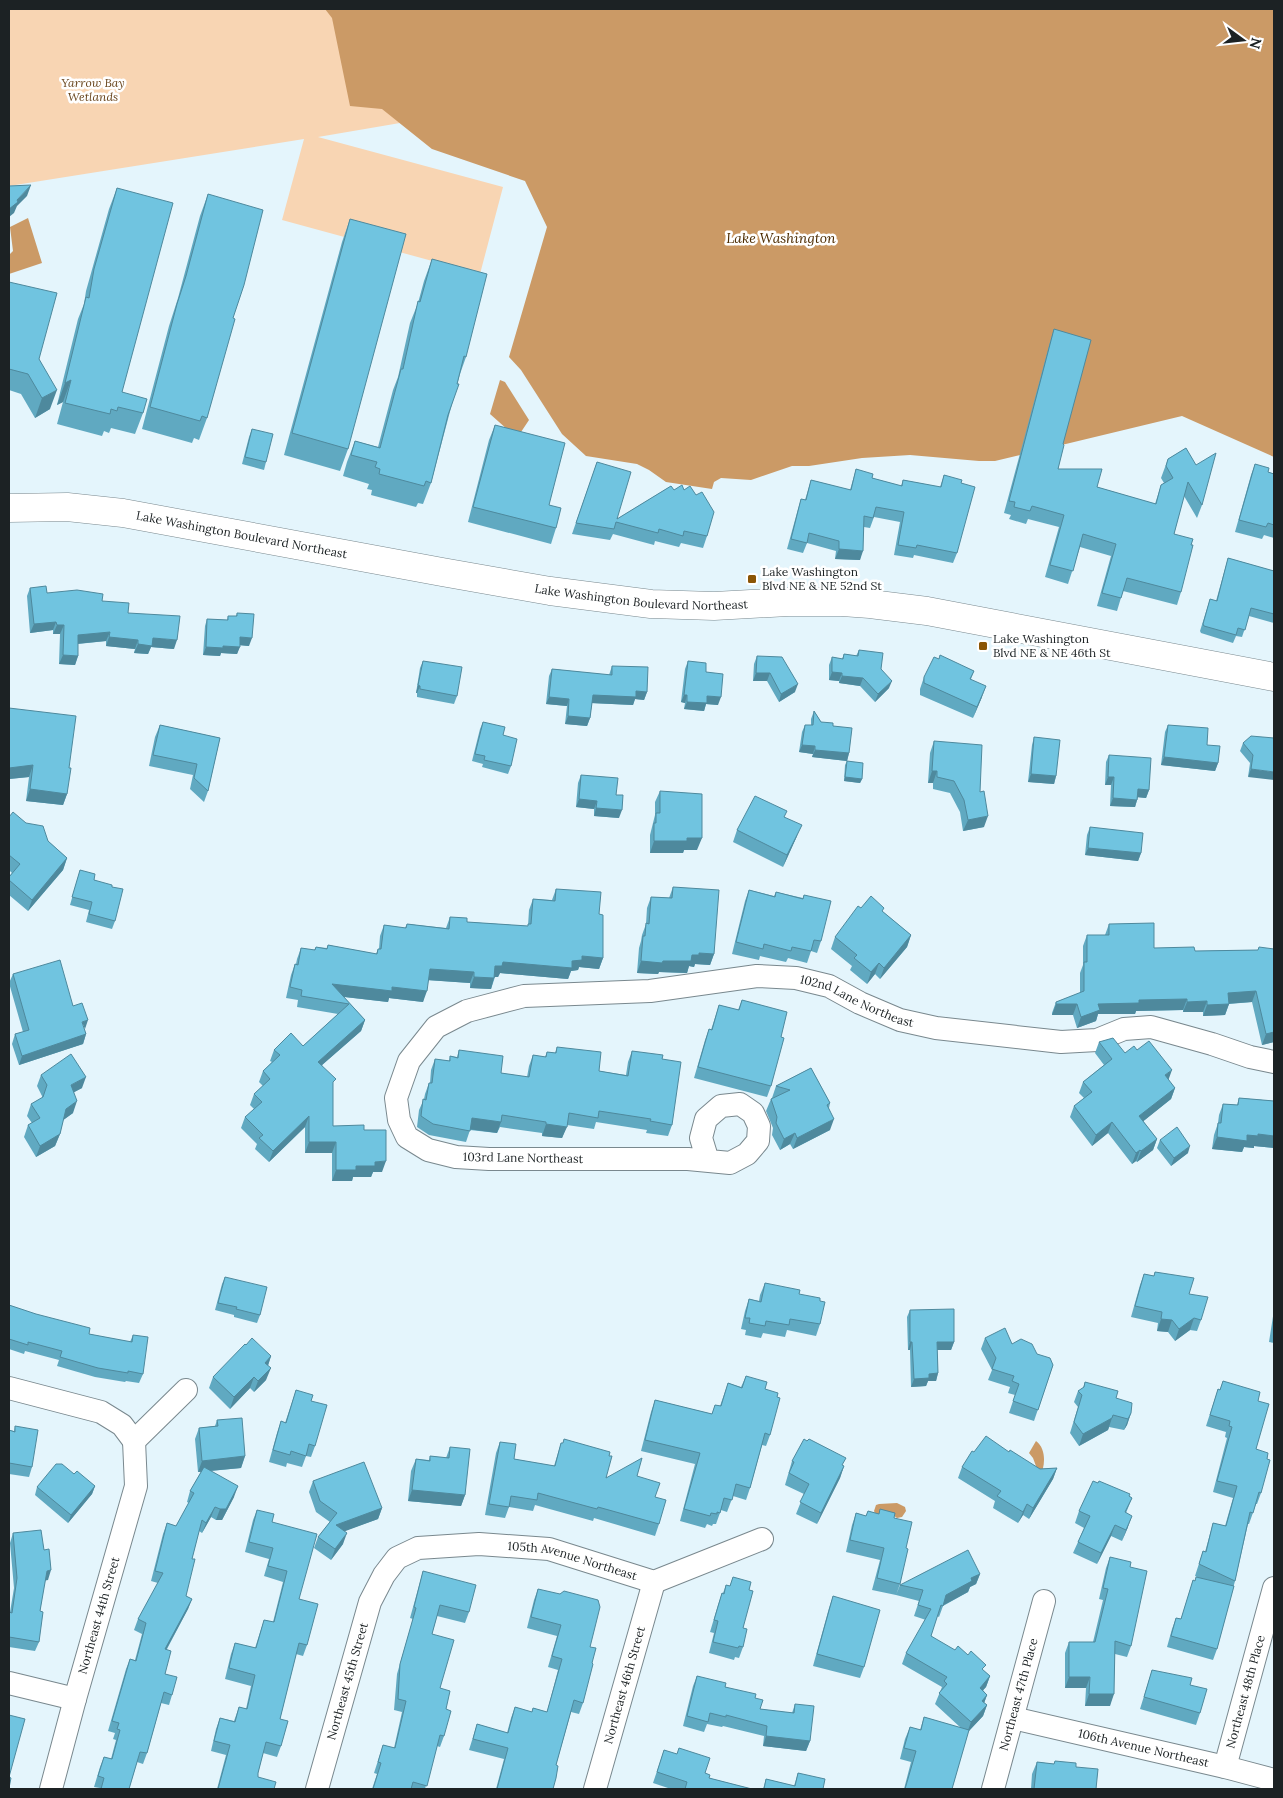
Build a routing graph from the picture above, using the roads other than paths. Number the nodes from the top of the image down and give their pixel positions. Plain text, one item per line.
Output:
1 (9, 508) edge
2 (1274, 677) edge
3 (436, 1027) joint
4 (1274, 1062) edge
5 (708, 1161) dead end
6 (9, 1388) edge
7 (186, 1390) dead end
8 (134, 1441) junction
9 (762, 1539) dead end
10 (384, 1575) joint
11 (654, 1582) junction
12 (1274, 1588) edge
13 (1044, 1601) dead end
14 (9, 1683) edge
15 (75, 1700) junction
16 (1013, 1718) junction
17 (1225, 1767) junction
18 (1274, 1780) edge
19 (51, 1789) edge
20 (318, 1789) edge
21 (595, 1789) edge
22 (993, 1789) edge

1 - 2 main road, Lake Washington Boulevard Northeast
3 - 4 street, 102nd Lane Northeast
3 - 5 street, 103rd Lane Northeast
6 - 8 street
7 - 8 street
8 - 15 street, Northeast 44th Street
9 - 11 street, 105th Avenue Northeast
10 - 11 street, 105th Avenue Northeast
10 - 20 street, Northeast 45th Street
11 - 21 street, Northeast 46th Street
12 - 17 street, Northeast 48th Place
13 - 16 street, Northeast 47th Place
14 - 15 street
15 - 19 street, Northeast 44th Street
16 - 17 street, 106th Avenue Northeast
16 - 22 street, Northeast 47th Place
17 - 18 street, 106th Avenue Northeast

